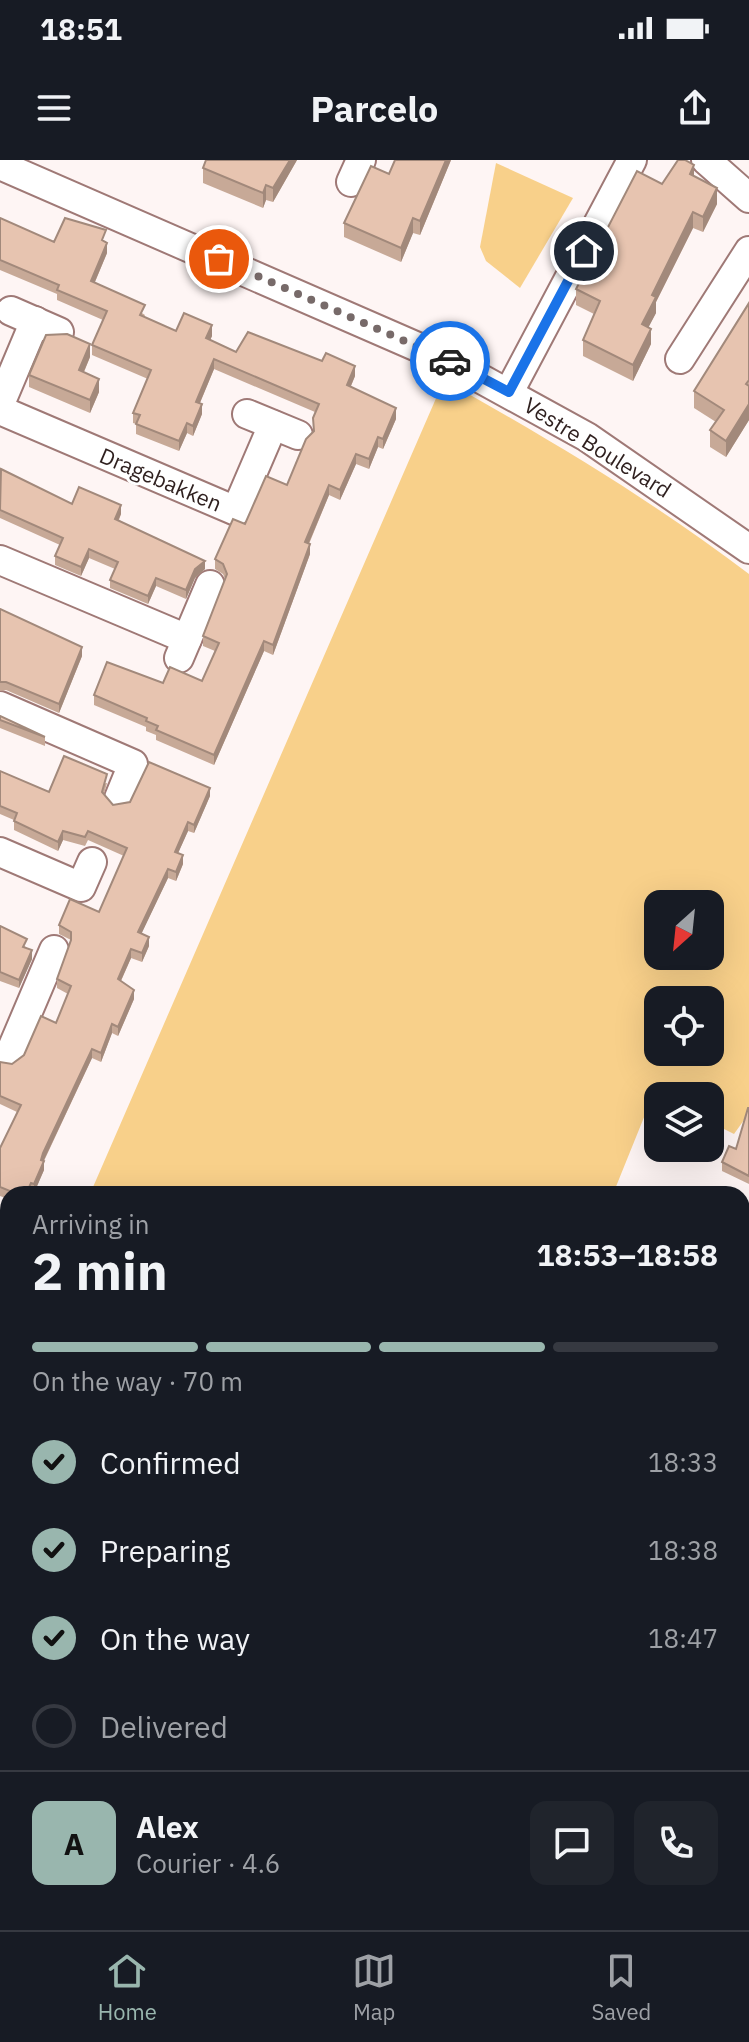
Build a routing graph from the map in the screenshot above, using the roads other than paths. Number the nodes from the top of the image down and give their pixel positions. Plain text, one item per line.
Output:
1 (632, 160) edge
2 (706, 160) edge
3 (0, 165) edge
4 (749, 198) edge
5 (749, 251) edge
6 (35, 321) dead end
7 (680, 359) dead end
8 (509, 392) junction
9 (0, 407) edge
10 (273, 424) dead end
11 (749, 549) edge
12 (0, 560) edge
13 (210, 585) dead end
14 (0, 706) edge
15 (119, 798) dead end
16 (0, 852) edge
17 (92, 862) dead end
18 (54, 950) dead end
19 (9, 1037) edge

1 - 8 street
2 - 4 street
3 - 8 street, Vestre Boulevard
5 - 7 street
6 - 9 street, Dragebakken
8 - 11 street, Vestre Boulevard
9 - 10 street, Dragebakken
12 - 13 street
14 - 15 street
16 - 17 street
18 - 19 street

